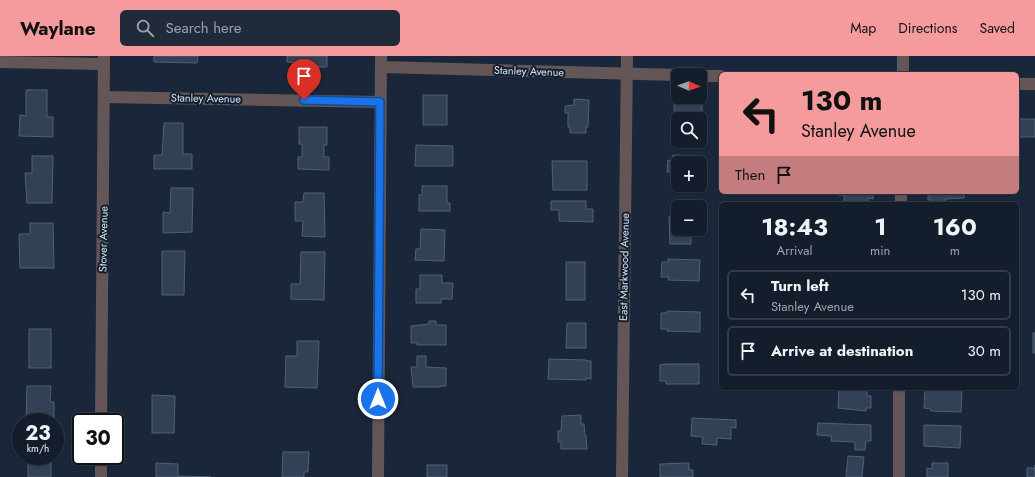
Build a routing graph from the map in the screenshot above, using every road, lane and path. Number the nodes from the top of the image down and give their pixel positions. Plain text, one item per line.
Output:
1 (627, 56) edge
2 (903, 56) edge
3 (104, 60) edge
4 (0, 62) edge
5 (381, 62) edge
6 (902, 72) edge
7 (627, 74) junction
8 (671, 75) edge
9 (707, 76) edge
10 (719, 76) edge
11 (1019, 84) edge
12 (1035, 84) edge
13 (104, 96) junction
14 (380, 102) junction
15 (900, 390) edge
16 (101, 413) edge
17 (101, 465) edge
18 (101, 477) edge
19 (378, 477) edge
20 (622, 477) edge
21 (899, 477) edge

1 - 7 street, East Markwood Avenue
2 - 6 street
3 - 4 street
3 - 13 street, Stover Avenue
5 - 7 street, Stanley Avenue
5 - 14 street
7 - 8 street, Stanley Avenue
7 - 20 street, East Markwood Avenue
9 - 10 street
11 - 12 street
13 - 14 street, Stanley Avenue
13 - 16 street, Stover Avenue
14 - 19 street
15 - 21 street
17 - 18 street

